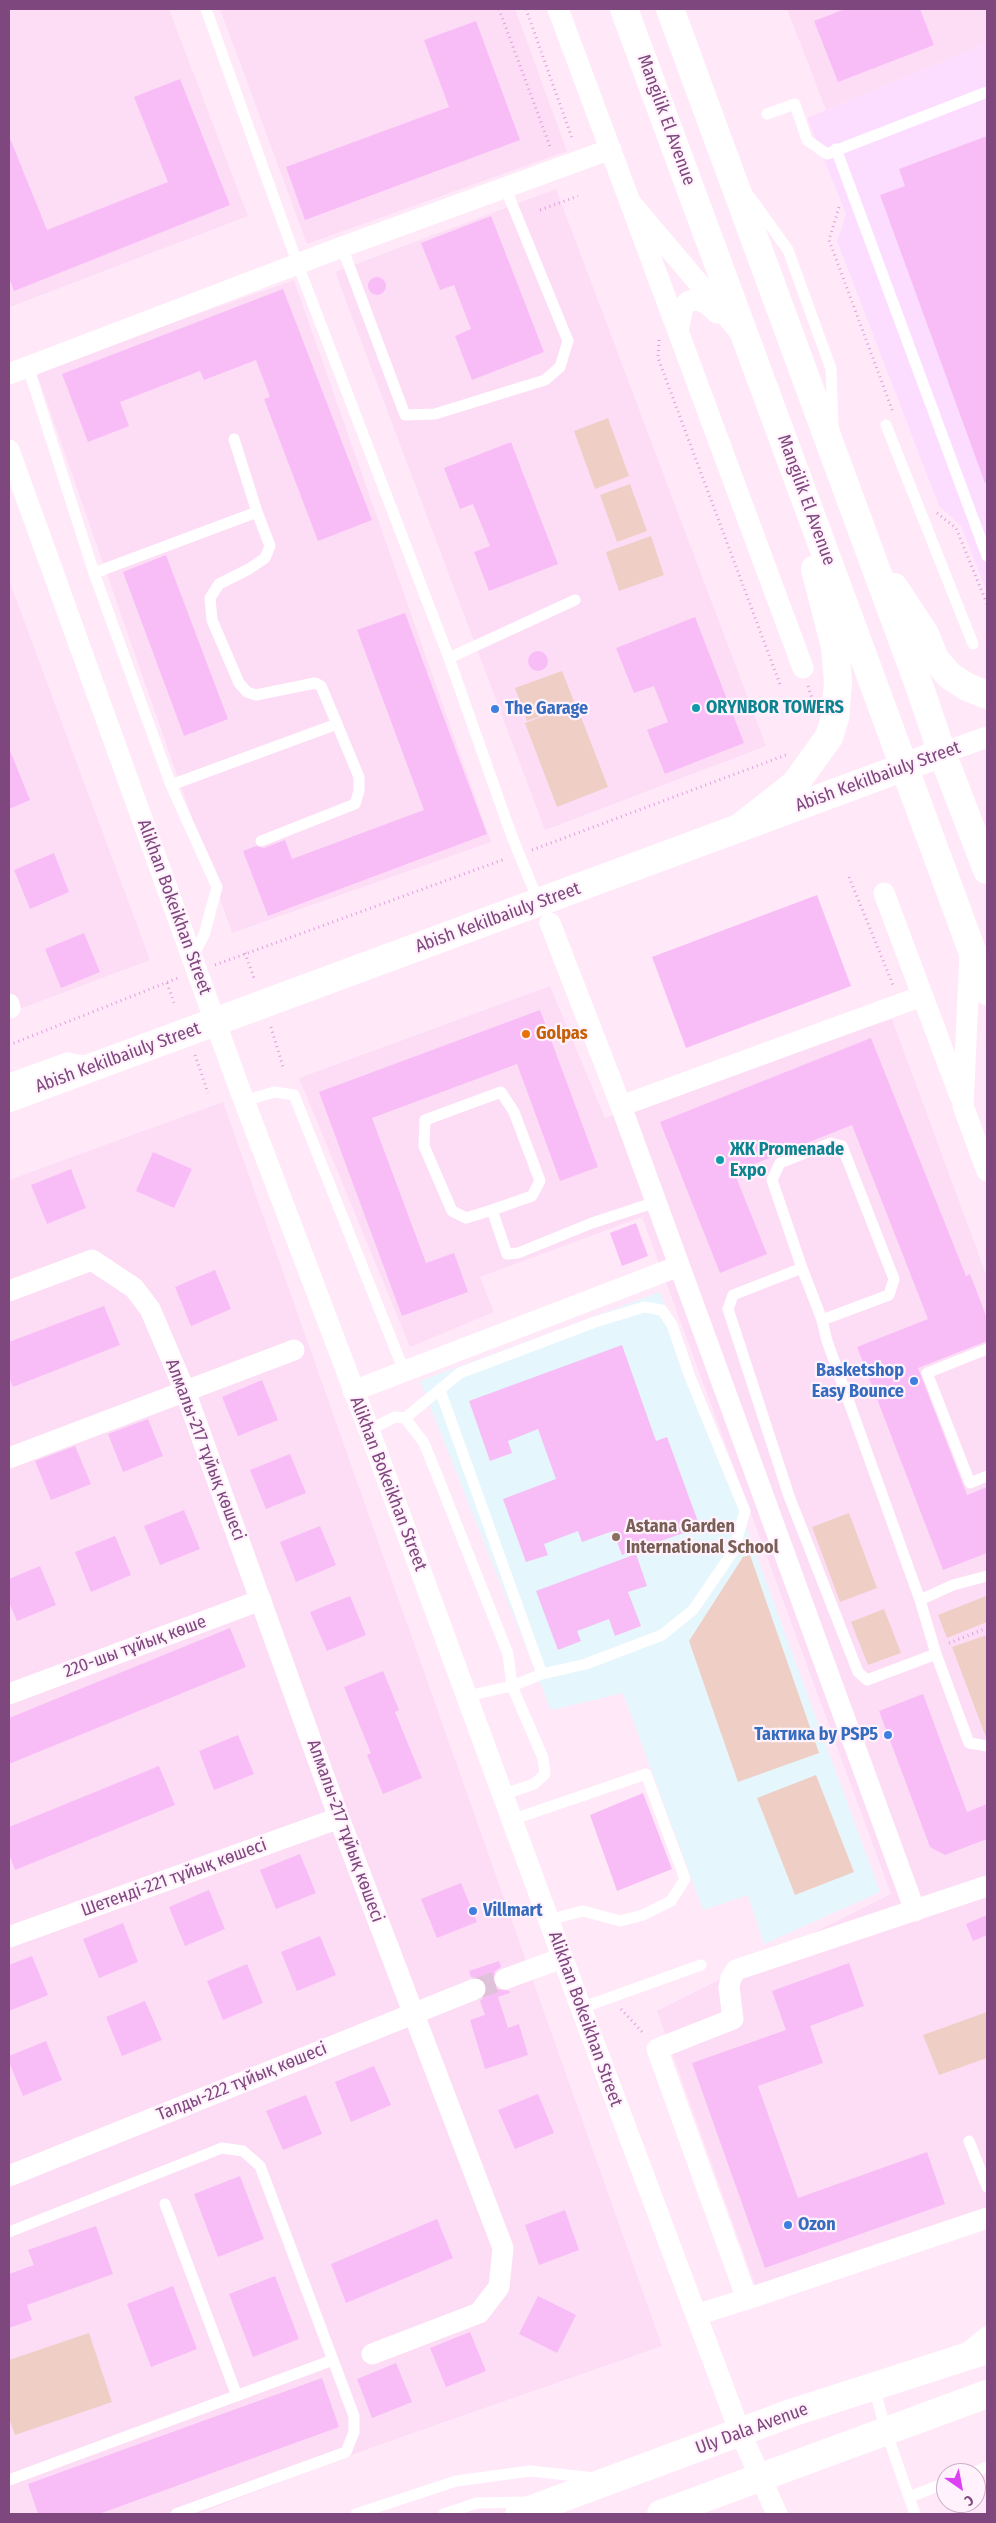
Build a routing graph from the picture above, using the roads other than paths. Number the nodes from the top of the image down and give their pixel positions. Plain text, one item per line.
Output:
1 (206, 9) edge
2 (558, 9) edge
3 (624, 9) edge
4 (670, 9) edge
5 (987, 92) edge
6 (767, 114) dead end
7 (611, 149) junction
8 (836, 149) junction
9 (505, 188) junction
10 (630, 202) junction
11 (342, 247) junction
12 (298, 265) junction
13 (678, 332) junction
14 (747, 340) junction
15 (18, 371) edge
16 (886, 425) dead end
17 (234, 439) dead end
18 (786, 446) junction
19 (9, 450) edge
20 (257, 512) junction
21 (987, 556) edge
22 (876, 567) junction
23 (94, 573) junction
24 (575, 600) dead end
25 (973, 644) dead end
26 (450, 658) junction
27 (803, 668) dead end
28 (987, 695) edge
29 (337, 724) junction
30 (987, 737) edge
31 (942, 754) junction
32 (904, 767) junction
33 (171, 785) junction
34 (739, 828) junction
35 (261, 841) dead end
36 (987, 870) edge
37 (884, 893) dead end
38 (545, 913) junction
39 (970, 946) junction
40 (195, 964) junction
41 (987, 991) edge
42 (922, 996) junction
43 (216, 1022) junction
44 (99, 1065) junction
45 (9, 1079) edge
46 (9, 1098) edge
47 (244, 1101) junction
48 (622, 1106) junction
49 (963, 1106) junction
50 (987, 1171) edge
51 (656, 1202) junction
52 (492, 1210) junction
53 (679, 1266) junction
54 (802, 1268) junction
55 (9, 1291) edge
56 (822, 1320) junction
57 (987, 1349) edge
58 (294, 1350) dead end
59 (404, 1371) junction
60 (440, 1390) junction
61 (185, 1391) junction
62 (352, 1391) junction
63 (405, 1418) junction
64 (369, 1430) junction
65 (9, 1458) edge
66 (987, 1476) edge
67 (789, 1496) junction
68 (766, 1504) junction
69 (987, 1576) edge
70 (261, 1600) junction
71 (920, 1600) junction
72 (936, 1651) junction
73 (542, 1674) junction
74 (512, 1686) junction
75 (9, 1694) edge
76 (467, 1696) junction
77 (987, 1746) edge
78 (502, 1795) junction
79 (339, 1818) junction
80 (511, 1820) junction
81 (987, 1886) edge
82 (916, 1911) junction
83 (548, 1920) junction
84 (9, 1938) edge
85 (562, 1958) junction
86 (701, 1966) dead end
87 (506, 1979) tunnel mouth
88 (476, 1989) tunnel mouth
89 (581, 2008) junction
90 (413, 2014) junction
91 (969, 2141) dead end
92 (9, 2176) edge
93 (987, 2187) edge
94 (165, 2204) dead end
95 (987, 2218) edge
96 (9, 2232) edge
97 (747, 2299) junction
98 (696, 2315) junction
99 (987, 2331) edge
100 (987, 2350) edge
101 (372, 2354) dead end
102 (333, 2360) junction
103 (946, 2364) junction
104 (874, 2387) junction
105 (987, 2394) edge
106 (237, 2396) junction
107 (987, 2406) edge
108 (952, 2407) junction
109 (886, 2431) junction
110 (740, 2432) junction
111 (762, 2477) junction
112 (9, 2480) edge
113 (611, 2480) junction
114 (936, 2487) edge
115 (909, 2497) junction
116 (554, 2501) junction
117 (176, 2514) edge
118 (356, 2514) edge
119 (444, 2514) edge
120 (519, 2514) edge
121 (661, 2514) edge
122 (778, 2514) edge
123 (915, 2514) edge

1 - 12 lane
2 - 7 street
3 - 14 main road, Mangilik El Avenue
4 - 22 main road
5 - 8 lane
6 - 8 lane
7 - 9 street
7 - 10 street
8 - 21 lane
9 - 11 street
9 - 11 lane
10 - 13 street
10 - 14 street
11 - 12 street
12 - 15 street
12 - 26 lane
13 - 14 street
13 - 27 street
14 - 18 main road, Mangilik El Avenue
15 - 23 lane
16 - 25 lane
17 - 20 lane
18 - 32 main road, Mangilik El Avenue
18 - 34 main road
19 - 40 street, Alikhan Bokeikhan Street
20 - 23 lane
20 - 29 lane
22 - 28 main road
22 - 31 main road
23 - 33 lane
24 - 26 lane
26 - 38 lane
29 - 33 lane
29 - 35 lane
30 - 31 street, Abish Kekilbaiuly Street
31 - 32 main road, Abish Kekilbaiuly Street
31 - 36 main road
32 - 34 main road, Abish Kekilbaiuly Street
32 - 39 main road, Mangilik El Avenue
33 - 40 lane
34 - 38 main road, Abish Kekilbaiuly Street
37 - 42 street
38 - 43 main road, Abish Kekilbaiuly Street
38 - 48 street
39 - 41 main road, Mangilik El Avenue
39 - 49 street
40 - 43 street, Alikhan Bokeikhan Street
42 - 48 street
42 - 49 street
43 - 44 main road, Abish Kekilbaiuly Street
43 - 47 street, Alikhan Bokeikhan Street
44 - 45 lane
44 - 46 main road, Abish Kekilbaiuly Street
47 - 59 lane
47 - 62 street, Alikhan Bokeikhan Street
48 - 51 street
49 - 50 street
51 - 52 lane
51 - 53 street
52 - 52 lane
53 - 59 street
53 - 68 street
54 - 56 lane
54 - 56 lane
54 - 67 lane
55 - 61 street, Алмалы-217 тұйық көшесі
56 - 71 lane
57 - 66 lane
58 - 61 street
59 - 62 street
60 - 63 lane
60 - 73 lane
60 - 73 lane
61 - 65 street
61 - 70 street, Алмалы-217 тұйық көшесі
62 - 64 street, Alikhan Bokeikhan Street
63 - 64 lane
63 - 74 lane
64 - 76 street, Alikhan Bokeikhan Street
67 - 68 lane
67 - 72 lane
68 - 82 street
69 - 71 lane
70 - 75 street, 220-шы тұйық көше
70 - 79 street, Алмалы-217 тұйық көшесі
71 - 72 lane
72 - 77 lane
73 - 74 lane
74 - 76 lane
74 - 78 lane
76 - 78 street, Alikhan Bokeikhan Street
78 - 80 street, Alikhan Bokeikhan Street
79 - 84 street, Шетенді-221 тұйық көшесі
79 - 90 street, Алмалы-217 тұйық көшесі
80 - 83 street, Alikhan Bokeikhan Street
80 - 83 lane
81 - 82 street
82 - 97 street
83 - 85 street, Alikhan Bokeikhan Street
85 - 87 street
85 - 89 street, Alikhan Bokeikhan Street
86 - 89 lane
88 - 90 street, Талды-222 тұйық көшесі
89 - 98 street, Alikhan Bokeikhan Street
90 - 92 street, Талды-222 тұйық көшесі
90 - 101 street, Алмалы-217 тұйық көшесі
91 - 93 lane
94 - 106 lane
95 - 97 street
96 - 102 lane
97 - 98 street
98 - 110 street, Alikhan Bokeikhan Street
99 - 103 lane
100 - 103 main road, Uly Dala Avenue
102 - 106 lane
102 - 117 lane
103 - 104 main road, Uly Dala Avenue
104 - 109 lane
104 - 110 main road, Uly Dala Avenue
105 - 108 main road
106 - 112 lane
107 - 108 lane
108 - 109 main road
109 - 111 main road
109 - 115 lane
110 - 111 street, Alikhan Bokeikhan Street
110 - 113 main road, Uly Dala Avenue
111 - 121 main road
111 - 122 street, Alikhan Bokeikhan Street
113 - 116 main road, Uly Dala Avenue
113 - 118 lane
114 - 115 lane
115 - 123 lane
116 - 119 lane
116 - 120 main road, Uly Dala Avenue

